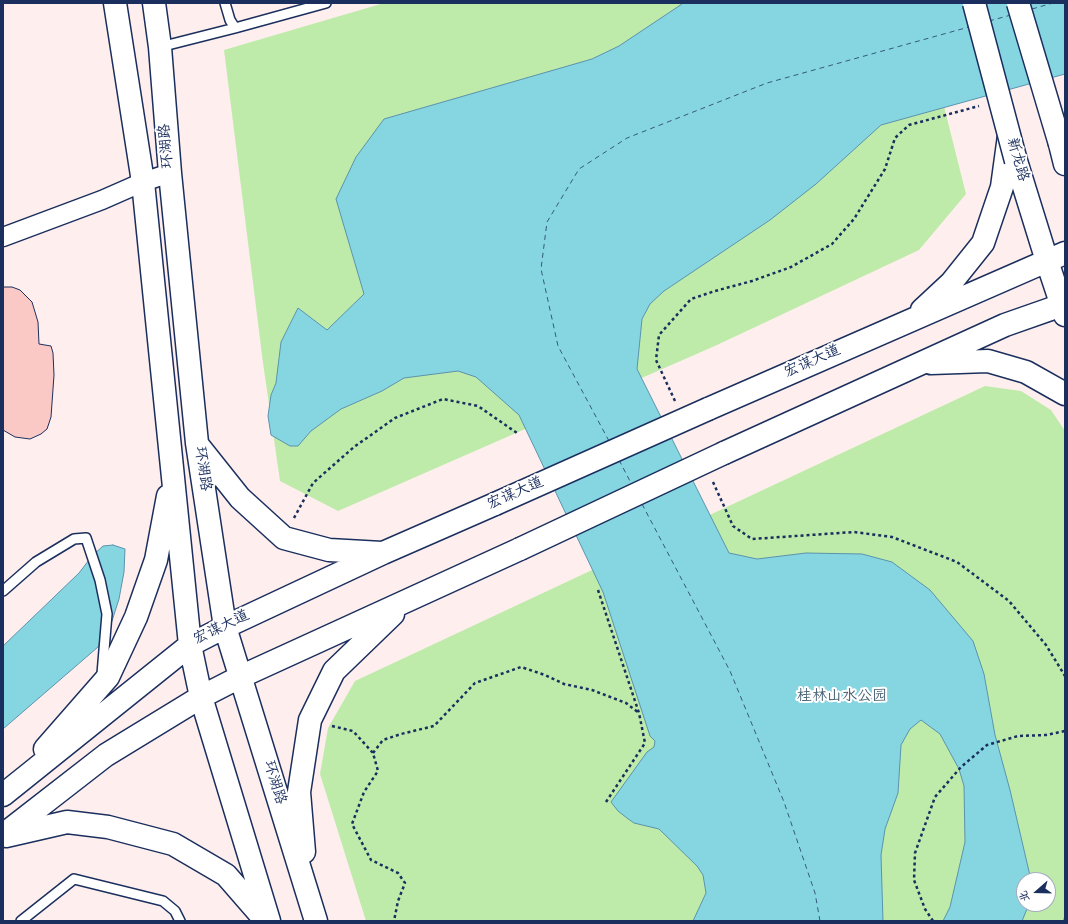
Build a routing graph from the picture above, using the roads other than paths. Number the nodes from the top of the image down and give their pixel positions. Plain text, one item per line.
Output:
1 (115, 3) edge
2 (154, 3) edge
3 (225, 3) edge
4 (326, 3) edge
5 (974, 3) edge
6 (1018, 3) edge
7 (236, 28) junction
8 (160, 47) junction
9 (1009, 136) junction
10 (1061, 145) edge
11 (170, 173) junction
12 (143, 182) junction
13 (3, 237) edge
14 (1056, 257) edge
15 (1064, 308) edge
16 (910, 320) junction
17 (922, 363) junction
18 (1065, 394) edge
19 (197, 443) junction
20 (173, 471) junction
21 (383, 553) junction
22 (3, 591) edge
23 (404, 603) junction
24 (225, 627) junction
25 (190, 645) junction
26 (240, 677) junction
27 (101, 684) junction
28 (200, 697) junction
29 (5, 794) edge
30 (3, 836) edge
31 (308, 893) junction
32 (21, 921) edge
33 (180, 921) edge
34 (266, 921) edge
35 (269, 921) edge
36 (316, 921) edge

1 - 12 main road, 环湖路
2 - 8 main road, 环湖路
3 - 7 lane
4 - 7 lane
5 - 9 main road, 新龙路, bridge
6 - 10 main road, bridge
7 - 8 lane
8 - 11 main road, 环湖路
9 - 14 main road, 新龙路, bridge
9 - 16 main road
11 - 12 street
11 - 19 main road, 环湖路
12 - 13 street
12 - 20 main road, 环湖路
14 - 15 main road, 新龙路
14 - 16 main road, 宏谋大道
15 - 17 main road
16 - 21 main road, 宏谋大道, bridge
17 - 18 main road
17 - 23 main road, bridge
19 - 21 main road
19 - 24 main road, 环湖路
20 - 25 main road, 环湖路
20 - 27 main road
21 - 24 main road, 宏谋大道
22 - 27 lane
23 - 26 main road
23 - 31 main road
24 - 25 main road, 宏谋大道
24 - 26 main road, 环湖路
25 - 28 main road, 环湖路
25 - 29 main road, 宏谋大道
26 - 28 main road
26 - 31 main road, 环湖路
27 - 29 main road
28 - 30 main road
28 - 35 main road, 环湖路
30 - 34 main road
31 - 36 main road, 环湖路
32 - 33 lane

